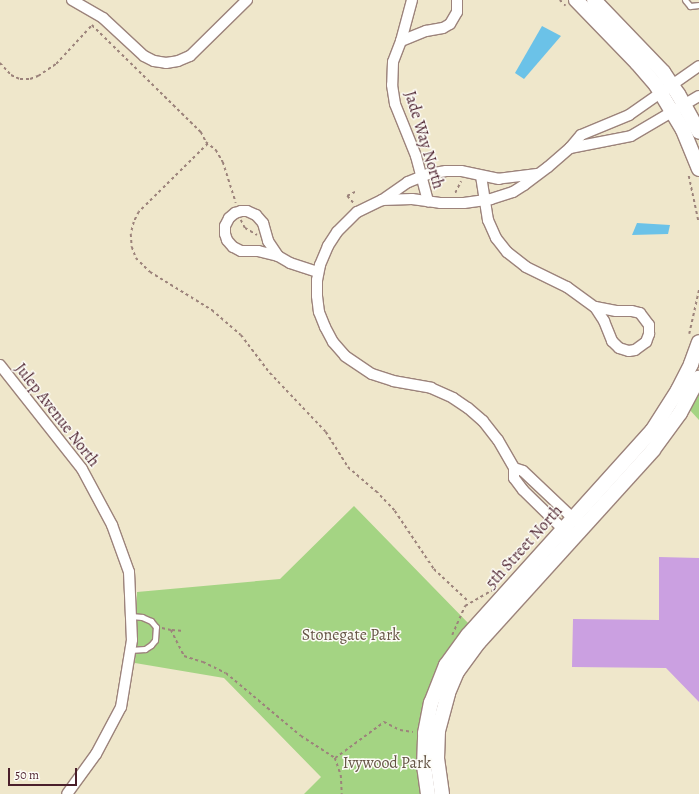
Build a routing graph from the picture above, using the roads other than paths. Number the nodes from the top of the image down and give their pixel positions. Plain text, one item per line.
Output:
1 (72, 0) edge
2 (248, 0) edge
3 (412, 0) edge
4 (457, 0) edge
5 (576, 0) edge
6 (594, 0) edge
7 (685, 0) edge
8 (699, 5) edge
9 (401, 41) junction
10 (699, 66) edge
11 (667, 89) junction
12 (699, 96) edge
13 (679, 108) junction
14 (699, 132) edge
15 (570, 148) junction
16 (693, 170) edge
17 (537, 174) junction
18 (421, 176) junction
19 (481, 176) junction
20 (382, 200) junction
21 (484, 200) junction
22 (428, 201) junction
23 (278, 256) junction
24 (318, 272) junction
25 (595, 307) junction
26 (694, 340) edge
27 (0, 365) edge
28 (699, 378) edge
29 (514, 468) junction
30 (578, 523) junction
31 (568, 534) junction
32 (131, 616) junction
33 (130, 650) junction
34 (67, 794) edge
35 (428, 794) edge
36 (442, 794) edge

1 - 2 street
3 - 9 street, Jade Way North
4 - 9 street
5 - 11 street
6 - 11 street
7 - 8 lane
9 - 18 street, Jade Way North
10 - 11 street
11 - 13 street
11 - 15 street
12 - 13 street
13 - 14 street
13 - 15 street
13 - 16 street
15 - 17 street
17 - 19 street
17 - 21 street
18 - 19 street
18 - 20 street
18 - 22 street, Jade Way North
19 - 21 street
20 - 22 street
20 - 24 street
21 - 22 street
21 - 25 street
23 - 23 street
23 - 24 street
24 - 29 street
25 - 25 street
26 - 30 street, 5th Street North
27 - 32 street, Julep Avenue North
28 - 30 street, 5th Street North
29 - 30 street
29 - 31 street
30 - 31 street, 5th Street North
31 - 35 street, 5th Street North
31 - 36 street, 5th Street North
32 - 33 street, Julep Avenue North
32 - 33 lane
33 - 34 street, Julep Avenue North

